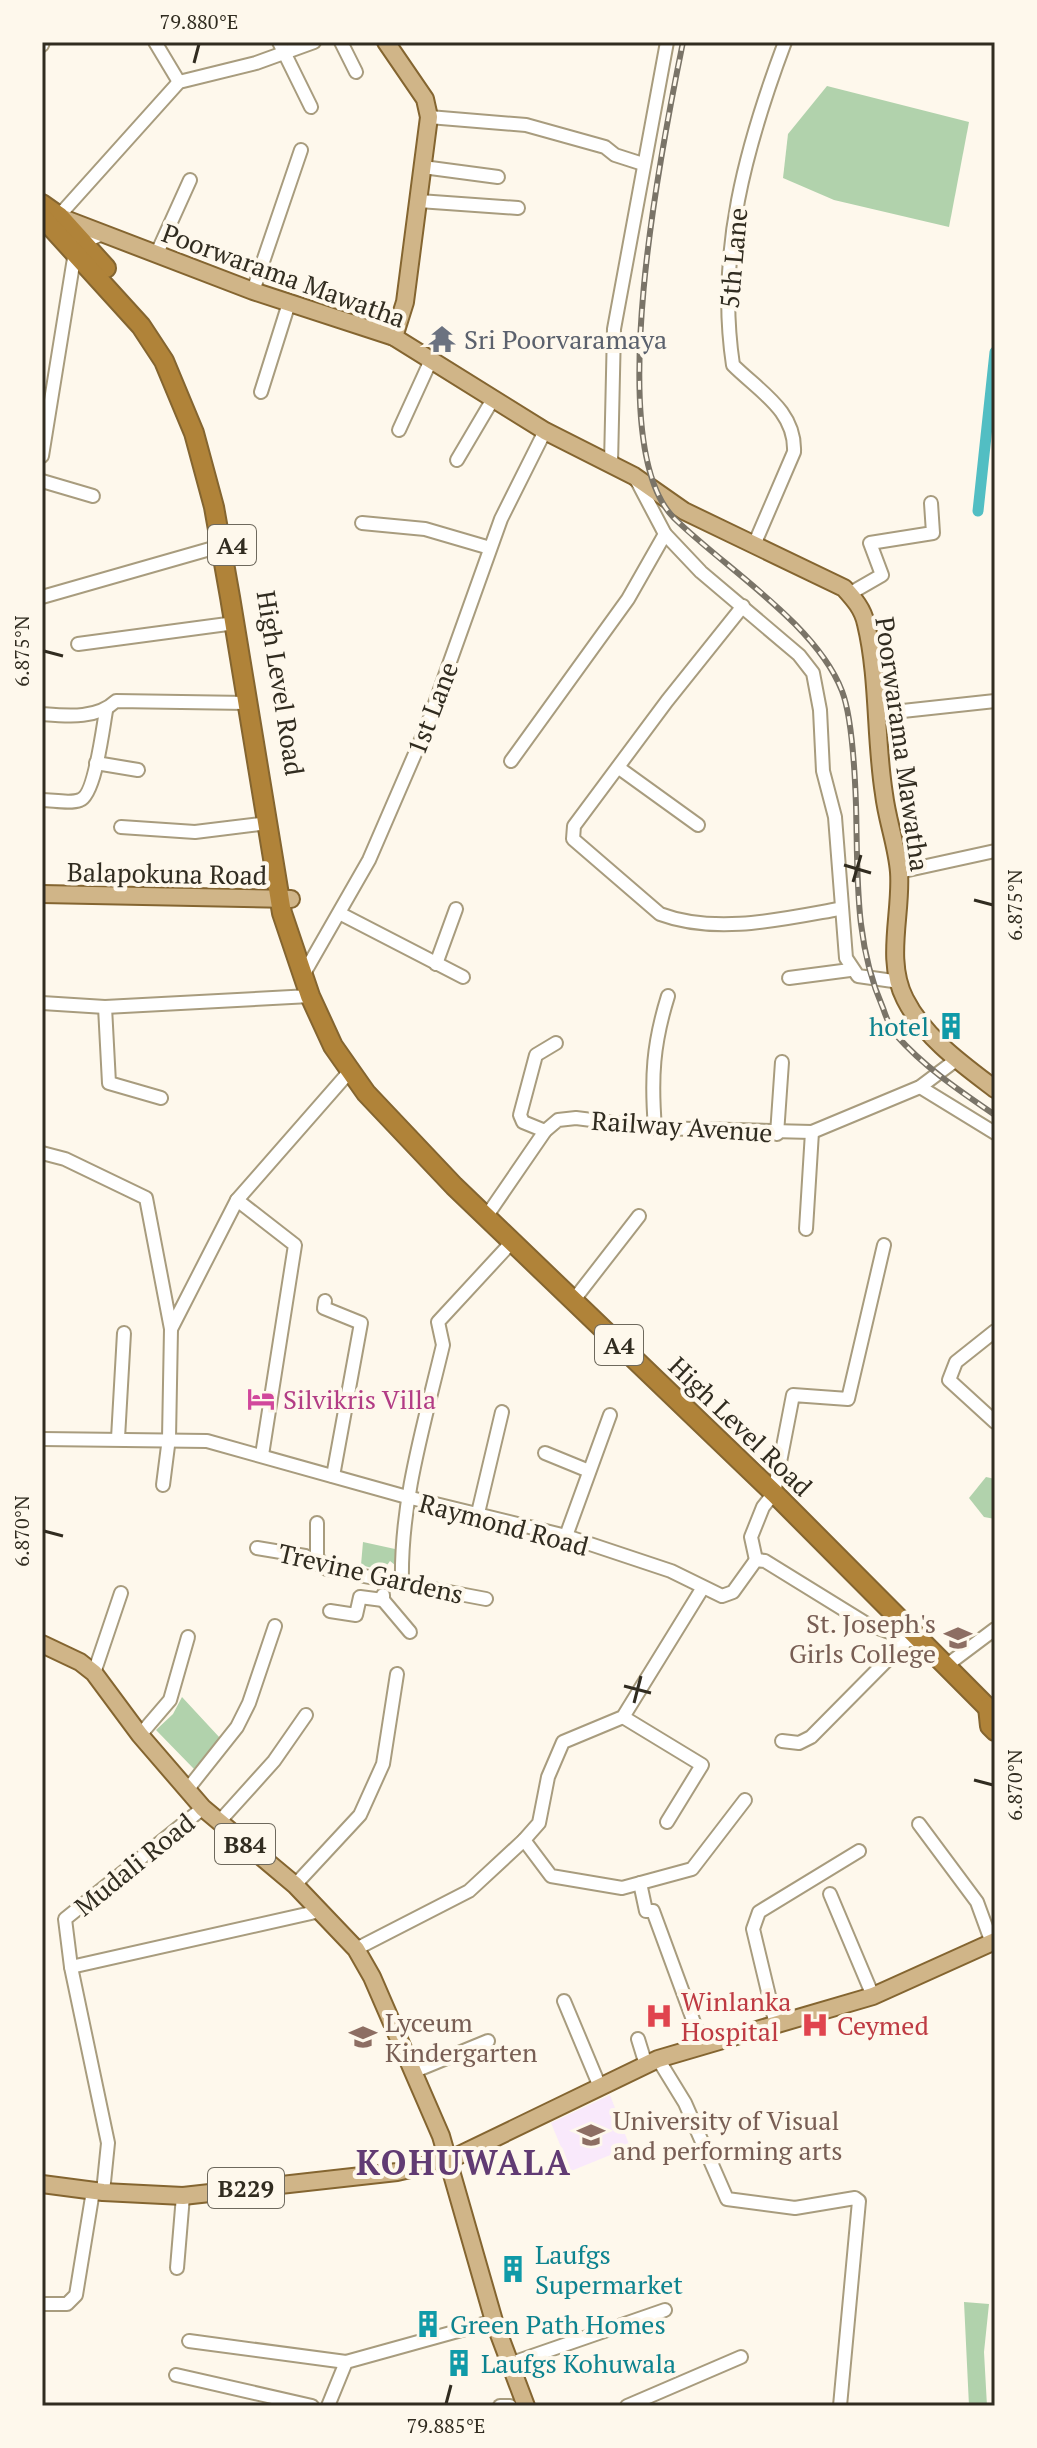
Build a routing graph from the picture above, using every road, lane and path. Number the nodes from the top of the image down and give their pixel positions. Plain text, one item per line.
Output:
1 (155, 42) edge
2 (314, 42) edge
3 (341, 42) edge
4 (388, 42) edge
5 (667, 42) edge
6 (785, 42) edge
7 (281, 48) edge
8 (356, 72) dead end
9 (179, 82) junction
10 (311, 107) dead end
11 (429, 117) junction
12 (301, 150) dead end
13 (643, 164) junction
14 (423, 167) junction
15 (498, 177) dead end
16 (190, 180) dead end
17 (419, 201) junction
18 (42, 204) edge
19 (518, 208) dead end
20 (51, 219) edge
21 (102, 234) junction
22 (80, 247) junction
23 (157, 253) junction
24 (253, 291) junction
25 (289, 303) junction
26 (394, 337) junction
27 (431, 360) junction
28 (261, 392) dead end
29 (493, 399) junction
30 (399, 430) dead end
31 (545, 431) junction
32 (42, 456) edge
33 (457, 460) dead end
34 (611, 464) junction
35 (634, 476) junction
36 (42, 481) edge
37 (93, 496) dead end
38 (931, 503) dead end
39 (362, 523) dead end
40 (217, 525) junction
41 (665, 534) junction
42 (754, 545) junction
43 (490, 548) junction
44 (210, 549) junction
45 (224, 564) junction
46 (849, 594) junction
47 (42, 597) edge
48 (743, 606) junction
49 (235, 623) junction
50 (78, 644) dead end
51 (995, 701) edge
52 (247, 703) junction
53 (106, 711) junction
54 (42, 714) edge
55 (875, 714) junction
56 (511, 761) dead end
57 (96, 763) junction
58 (619, 768) junction
59 (138, 770) dead end
60 (42, 800) edge
61 (268, 823) junction
62 (698, 825) dead end
63 (121, 827) dead end
64 (995, 851) edge
65 (899, 872) junction
66 (42, 894) edge
67 (286, 899) junction
68 (456, 909) dead end
69 (839, 909) junction
70 (341, 914) junction
71 (436, 964) junction
72 (850, 970) junction
73 (302, 977) junction
74 (463, 977) dead end
75 (789, 978) dead end
76 (900, 982) junction
77 (310, 996) junction
78 (668, 996) dead end
79 (42, 1003) edge
80 (105, 1007) junction
81 (556, 1043) dead end
82 (956, 1060) junction
83 (782, 1062) dead end
84 (350, 1071) junction
85 (920, 1087) junction
86 (995, 1089) edge
87 (161, 1098) dead end
88 (655, 1128) junction
89 (545, 1131) junction
90 (812, 1132) junction
91 (995, 1133) edge
92 (777, 1134) junction
93 (42, 1153) edge
94 (237, 1200) junction
95 (639, 1216) dead end
96 (486, 1217) junction
97 (806, 1229) dead end
98 (511, 1243) junction
99 (884, 1245) dead end
100 (325, 1301) dead end
101 (573, 1301) junction
102 (171, 1329) junction
103 (995, 1331) edge
104 (124, 1333) dead end
105 (502, 1412) dead end
106 (610, 1415) dead end
107 (995, 1422) edge
108 (118, 1438) junction
109 (169, 1438) junction
110 (42, 1439) edge
111 (545, 1453) dead end
112 (262, 1455) junction
113 (589, 1471) junction
114 (333, 1476) junction
115 (163, 1485) dead end
116 (774, 1493) junction
117 (407, 1497) junction
118 (478, 1513) junction
119 (317, 1523) dead end
120 (566, 1536) junction
121 (257, 1548) dead end
122 (756, 1560) junction
123 (326, 1568) junction
124 (384, 1580) junction
125 (402, 1584) junction
126 (702, 1589) junction
127 (121, 1593) dead end
128 (486, 1599) dead end
129 (383, 1600) junction
130 (330, 1611) dead end
131 (275, 1626) dead end
132 (995, 1629) edge
133 (410, 1632) dead end
134 (188, 1637) dead end
135 (908, 1639) junction
136 (42, 1644) edge
137 (926, 1646) junction
138 (947, 1665) junction
139 (94, 1673) junction
140 (397, 1674) dead end
141 (993, 1711) edge
142 (306, 1715) dead end
143 (623, 1717) junction
144 (995, 1731) edge
145 (140, 1735) junction
146 (782, 1741) dead end
147 (187, 1790) junction
148 (745, 1800) dead end
149 (203, 1808) junction
150 (219, 1822) junction
151 (667, 1822) dead end
152 (919, 1824) dead end
153 (524, 1840) junction
154 (859, 1851) dead end
155 (640, 1883) junction
156 (295, 1885) junction
157 (830, 1894) dead end
158 (320, 1911) junction
159 (994, 1942) edge
160 (356, 1949) junction
161 (71, 1967) junction
162 (873, 1996) junction
163 (564, 2001) dead end
164 (776, 2025) junction
165 (638, 2039) dead end
166 (488, 2041) dead end
167 (703, 2047) junction
168 (652, 2062) junction
169 (415, 2071) junction
170 (600, 2087) junction
171 (449, 2160) junction
172 (42, 2184) edge
173 (98, 2192) junction
174 (183, 2196) junction
175 (177, 2268) dead end
176 (42, 2304) edge
177 (665, 2310) dead end
178 (494, 2321) junction
179 (189, 2341) dead end
180 (741, 2357) dead end
181 (346, 2362) junction
182 (509, 2364) junction
183 (176, 2375) dead end
184 (312, 2406) edge
185 (328, 2406) edge
186 (500, 2406) edge
187 (510, 2406) edge
188 (526, 2406) edge
189 (627, 2406) edge
190 (840, 2406) edge

1 - 9 street
2 - 7 street
3 - 8 street
4 - 11 main road
5 - 13 street
6 - 42 street, 5th Lane
7 - 9 street
7 - 10 street
9 - 20 street
11 - 13 street
11 - 14 main road
12 - 24 street
13 - 34 street
14 - 15 street
14 - 17 main road
16 - 23 street
17 - 19 street
17 - 26 main road
18 - 20 highway, High Level Road / A4
20 - 21 main road, Poorwarama Mawatha
20 - 22 highway, High Level Road / A4
21 - 22 street
21 - 23 main road, Poorwarama Mawatha
22 - 32 street
22 - 40 highway, High Level Road / A4
22 - 67 highway, High Level Road / A4
23 - 24 main road, Poorwarama Mawatha
24 - 25 main road, Poorwarama Mawatha
25 - 26 main road, Poorwarama Mawatha
25 - 28 street
26 - 27 main road, Poorwarama Mawatha
27 - 29 main road, Poorwarama Mawatha
27 - 30 street
29 - 31 main road, Poorwarama Mawatha
29 - 33 street
31 - 34 main road, Poorwarama Mawatha
31 - 43 street, 1st Lane
34 - 35 main road, Poorwarama Mawatha
35 - 41 street
35 - 42 main road, Poorwarama Mawatha
36 - 37 street
38 - 46 street
39 - 43 street
40 - 44 street
40 - 45 highway, High Level Road / A4
41 - 48 street
41 - 56 street
42 - 46 main road, Poorwarama Mawatha
43 - 70 street, 1st Lane
44 - 45 street
44 - 47 street
45 - 49 highway, High Level Road / A4
46 - 55 main road, Poorwarama Mawatha
48 - 58 street
48 - 69 street
49 - 50 street
49 - 52 highway, High Level Road / A4
51 - 55 street
52 - 53 street
52 - 61 highway, High Level Road / A4
53 - 54 street
53 - 57 street
55 - 65 main road, Poorwarama Mawatha
57 - 59 street
57 - 60 street
58 - 62 street
58 - 69 street
61 - 63 street
61 - 67 highway, High Level Road / A4
64 - 65 street
65 - 76 main road, Poorwarama Mawatha
66 - 67 main road, Balapokuna Road
67 - 73 highway, High Level Road / A4
68 - 71 street
69 - 72 street
70 - 71 street
70 - 73 street, 1st Lane
71 - 74 street
72 - 75 street
72 - 76 street
73 - 77 highway, High Level Road / A4
76 - 82 main road, Poorwarama Mawatha
77 - 80 street
77 - 84 highway, High Level Road / A4
78 - 88 street
79 - 80 street
80 - 87 street
81 - 89 street
82 - 85 street, Railway Avenue
82 - 86 main road, Poorwarama Mawatha
83 - 92 street
84 - 94 street
84 - 96 highway, High Level Road / A4
85 - 90 street, Railway Avenue
85 - 91 street
88 - 89 street, Railway Avenue
88 - 92 street, Railway Avenue
89 - 96 street
90 - 92 street, Railway Avenue
90 - 97 street
93 - 102 street
94 - 102 street
94 - 112 street
95 - 101 street
96 - 98 highway, High Level Road / A4
98 - 101 highway, High Level Road / A4
98 - 117 street
99 - 116 street
100 - 114 street
101 - 116 highway, High Level Road / A4
102 - 109 street
103 - 107 street
104 - 108 street
105 - 118 street
106 - 113 street
108 - 109 street, Raymond Road
108 - 110 street, Raymond Road
109 - 112 street, Raymond Road
109 - 115 street
111 - 113 street
112 - 114 street, Raymond Road
113 - 120 street
114 - 117 street, Raymond Road
116 - 122 street
116 - 137 highway, High Level Road / A4
117 - 118 street, Raymond Road
117 - 125 street
118 - 120 street, Raymond Road
119 - 123 street
120 - 126 street, Raymond Road
121 - 123 street, Trevine Gardens
122 - 126 street
122 - 135 street
123 - 124 street, Trevine Gardens
124 - 125 street, Trevine Gardens
124 - 129 street
125 - 128 street, Trevine Gardens
126 - 143 street
127 - 139 street
129 - 130 street
129 - 133 street
131 - 147 street
132 - 138 street
134 - 145 street
135 - 137 street
135 - 146 street
136 - 139 main road, B84
137 - 138 highway, High Level Road / A4
138 - 141 highway, High Level Road / A4
139 - 145 main road, B84
140 - 156 street
141 - 144 highway, A4
142 - 150 street
143 - 151 street
143 - 153 street
145 - 147 main road, B84
147 - 149 main road, B84
148 - 155 street
149 - 150 main road, B84
149 - 161 street, Mudali Road
150 - 156 main road, B84
152 - 159 street
153 - 155 street
153 - 160 street
154 - 164 street
155 - 167 street
156 - 158 main road, B84
157 - 162 street
158 - 160 main road, B84
158 - 161 street
159 - 162 main road
160 - 169 main road, B84
161 - 173 street
162 - 164 main road
163 - 170 street
164 - 167 main road
165 - 168 street
166 - 169 street
167 - 168 main road
168 - 170 main road
168 - 190 street
169 - 171 main road, B84
170 - 171 main road
171 - 174 main road, B229
171 - 178 main road, B84
172 - 173 main road, B229
173 - 174 main road, B229
173 - 176 street
174 - 175 street
177 - 182 street
178 - 181 street
178 - 182 main road, B84
179 - 181 street
180 - 189 street
181 - 185 street
182 - 188 main road, B84
183 - 184 street
186 - 187 street

